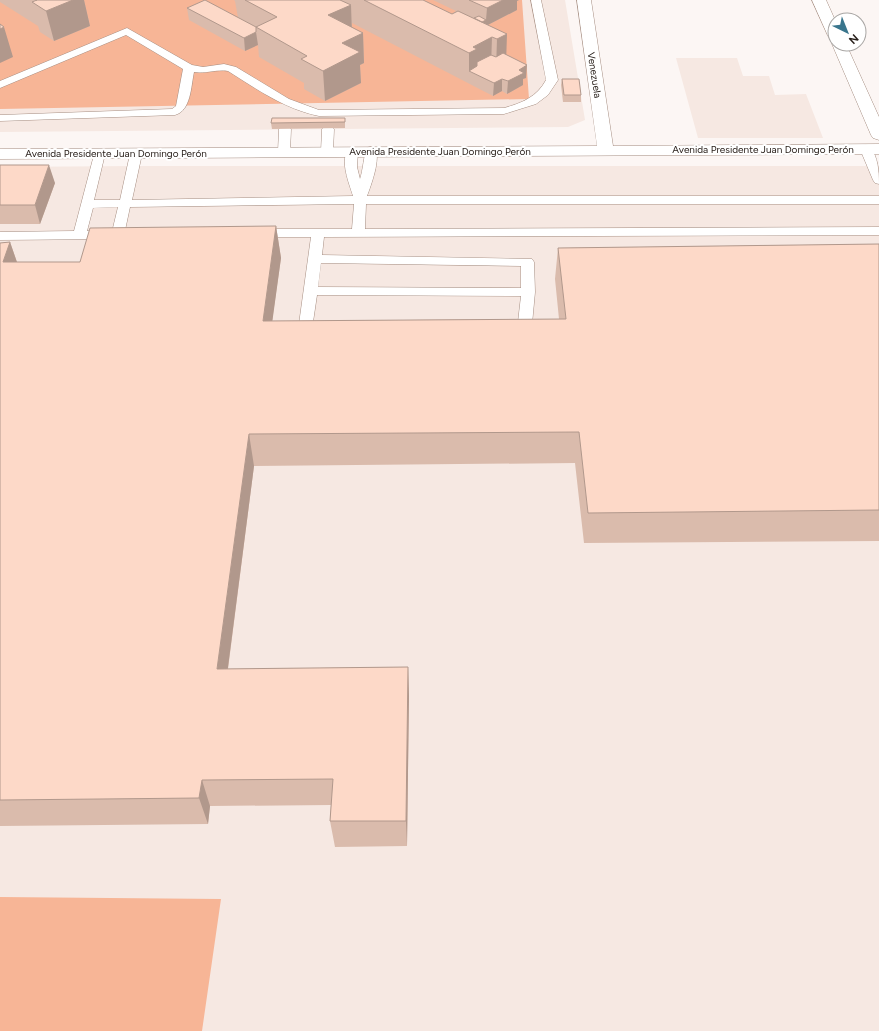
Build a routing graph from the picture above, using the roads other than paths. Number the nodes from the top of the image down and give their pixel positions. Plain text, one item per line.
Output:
1 (536, 0) edge
2 (584, 0) edge
3 (819, 0) edge
4 (827, 18) edge
5 (842, 52) edge
6 (189, 68) junction
7 (0, 85) edge
8 (290, 104) junction
9 (0, 118) edge
10 (329, 122) junction
11 (879, 136) edge
12 (873, 149) edge
13 (606, 150) junction
14 (371, 151) junction
15 (284, 152) junction
16 (327, 152) junction
17 (352, 152) junction
18 (0, 154) edge
19 (100, 154) junction
20 (136, 154) junction
21 (879, 180) edge
22 (360, 200) junction
23 (879, 200) edge
24 (125, 203) junction
25 (88, 204) junction
26 (879, 231) edge
27 (358, 232) junction
28 (318, 233) junction
29 (241, 234) edge
30 (80, 235) junction
31 (118, 235) junction
32 (133, 235) edge
33 (0, 236) edge
34 (315, 259) junction
35 (310, 291) junction
36 (528, 292) junction
37 (336, 328) edge
38 (500, 329) edge

1 - 10 lane
2 - 13 main road, Venezuela
3 - 4 main road
5 - 11 main road
6 - 7 lane
6 - 8 lane
6 - 9 lane
8 - 10 lane
8 - 15 lane
10 - 16 lane
12 - 13 main road, Avenida Presidente Juan Domingo Perón
12 - 21 lane
13 - 14 main road, Avenida Presidente Juan Domingo Perón
14 - 17 main road, Avenida Presidente Juan Domingo Perón
14 - 22 lane
15 - 16 main road, Avenida Presidente Juan Domingo Perón
15 - 20 main road, Avenida Presidente Juan Domingo Perón
16 - 17 main road, Avenida Presidente Juan Domingo Perón
17 - 22 lane
18 - 19 main road, Avenida Presidente Juan Domingo Perón
19 - 20 main road, Avenida Presidente Juan Domingo Perón
19 - 25 lane
20 - 24 lane
22 - 23 lane
22 - 24 lane
22 - 27 lane
24 - 25 lane
24 - 31 lane
25 - 30 lane
26 - 27 lane
27 - 28 lane
28 - 29 lane
28 - 34 lane
30 - 31 lane
30 - 33 lane
31 - 32 lane
34 - 35 lane
34 - 36 lane
35 - 36 lane
35 - 37 lane
36 - 38 lane

